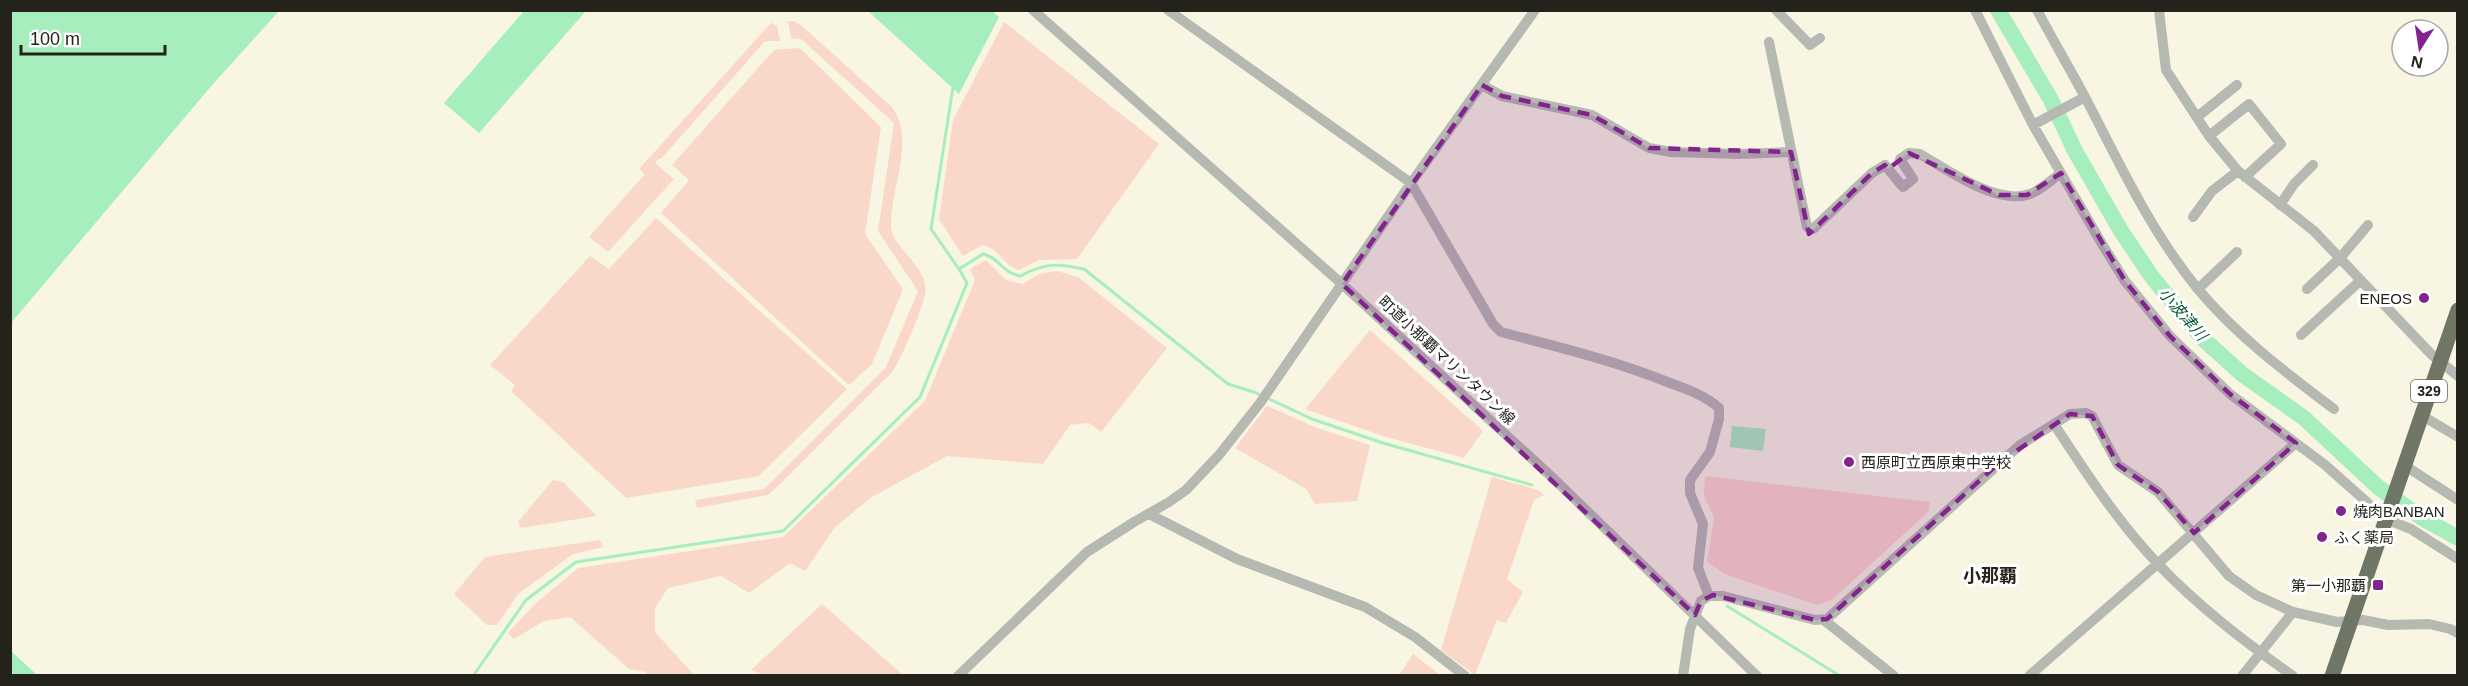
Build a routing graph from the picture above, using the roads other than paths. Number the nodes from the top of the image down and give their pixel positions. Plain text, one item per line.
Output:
1 (1033, 10) edge
2 (1167, 10) edge
3 (1534, 10) edge
4 (1776, 10) edge
5 (1975, 10) edge
6 (2037, 10) edge
7 (2159, 10) edge
8 (1821, 38) dead end
9 (1769, 42) dead end
10 (1482, 85) junction
11 (2237, 85) dead end
12 (2082, 98) junction
13 (2197, 117) junction
14 (2037, 123) junction
15 (2209, 136) junction
16 (1791, 152) junction
17 (2313, 165) dead end
18 (2061, 173) junction
19 (2241, 174) junction
20 (1411, 183) junction
21 (2280, 205) junction
22 (2193, 217) dead end
23 (2368, 225) dead end
24 (2237, 252) dead end
25 (2340, 258) junction
26 (2361, 280) junction
27 (1342, 284) junction
28 (2198, 289) junction
29 (2307, 289) dead end
30 (2457, 310) edge
31 (2301, 335) dead end
32 (2439, 361) junction
33 (2457, 376) edge
34 (2334, 409) dead end
35 (2421, 414) junction
36 (2054, 424) junction
37 (2457, 437) edge
38 (2296, 443) junction
39 (2403, 469) junction
40 (2457, 499) edge
41 (1149, 514) junction
42 (2386, 519) junction
43 (2194, 533) junction
44 (2457, 559) edge
45 (2158, 563) junction
46 (1709, 596) junction
47 (2292, 612) junction
48 (1695, 615) junction
49 (1824, 620) junction
50 (2350, 621) junction
51 (2457, 633) edge
52 (2261, 654) junction
53 (958, 675) edge
54 (1465, 675) edge
55 (1683, 675) edge
56 (1757, 675) edge
57 (1894, 675) edge
58 (2029, 675) edge
59 (2242, 675) edge
60 (2293, 675) edge
61 (2332, 675) edge

1 - 27 street, 町道小那覇マリンタウン線
2 - 20 street
3 - 10 street
4 - 8 street
5 - 14 street
6 - 12 street
7 - 13 street
9 - 16 street
10 - 16 street
10 - 20 street
11 - 13 street
12 - 14 street
12 - 28 street
13 - 15 street
14 - 18 street
15 - 19 street
15 - 19 street
16 - 18 street
17 - 21 street
18 - 38 street
19 - 21 street
19 - 22 street
20 - 27 street
20 - 46 street
21 - 25 street
23 - 25 street
24 - 28 street
25 - 26 street
25 - 29 street
26 - 31 street
26 - 32 street
27 - 41 street
27 - 48 street, 町道小那覇マリンタウン線
28 - 34 street
30 - 32 highway, 329
32 - 33 street
32 - 35 highway, 329
35 - 37 street
35 - 39 highway, 329
36 - 43 street
36 - 45 street
36 - 49 street
38 - 42 street
38 - 43 street
39 - 40 street
39 - 42 highway, 329
41 - 53 street
41 - 54 street
42 - 44 street
42 - 50 highway, 329
43 - 45 street
43 - 47 street
45 - 52 street
45 - 58 street
46 - 48 street
46 - 49 street
47 - 50 street
47 - 52 street
48 - 55 street
48 - 56 street, 町道小那覇マリンタウン線
49 - 57 street
50 - 51 street
50 - 61 highway, 329
52 - 59 street
52 - 60 street

